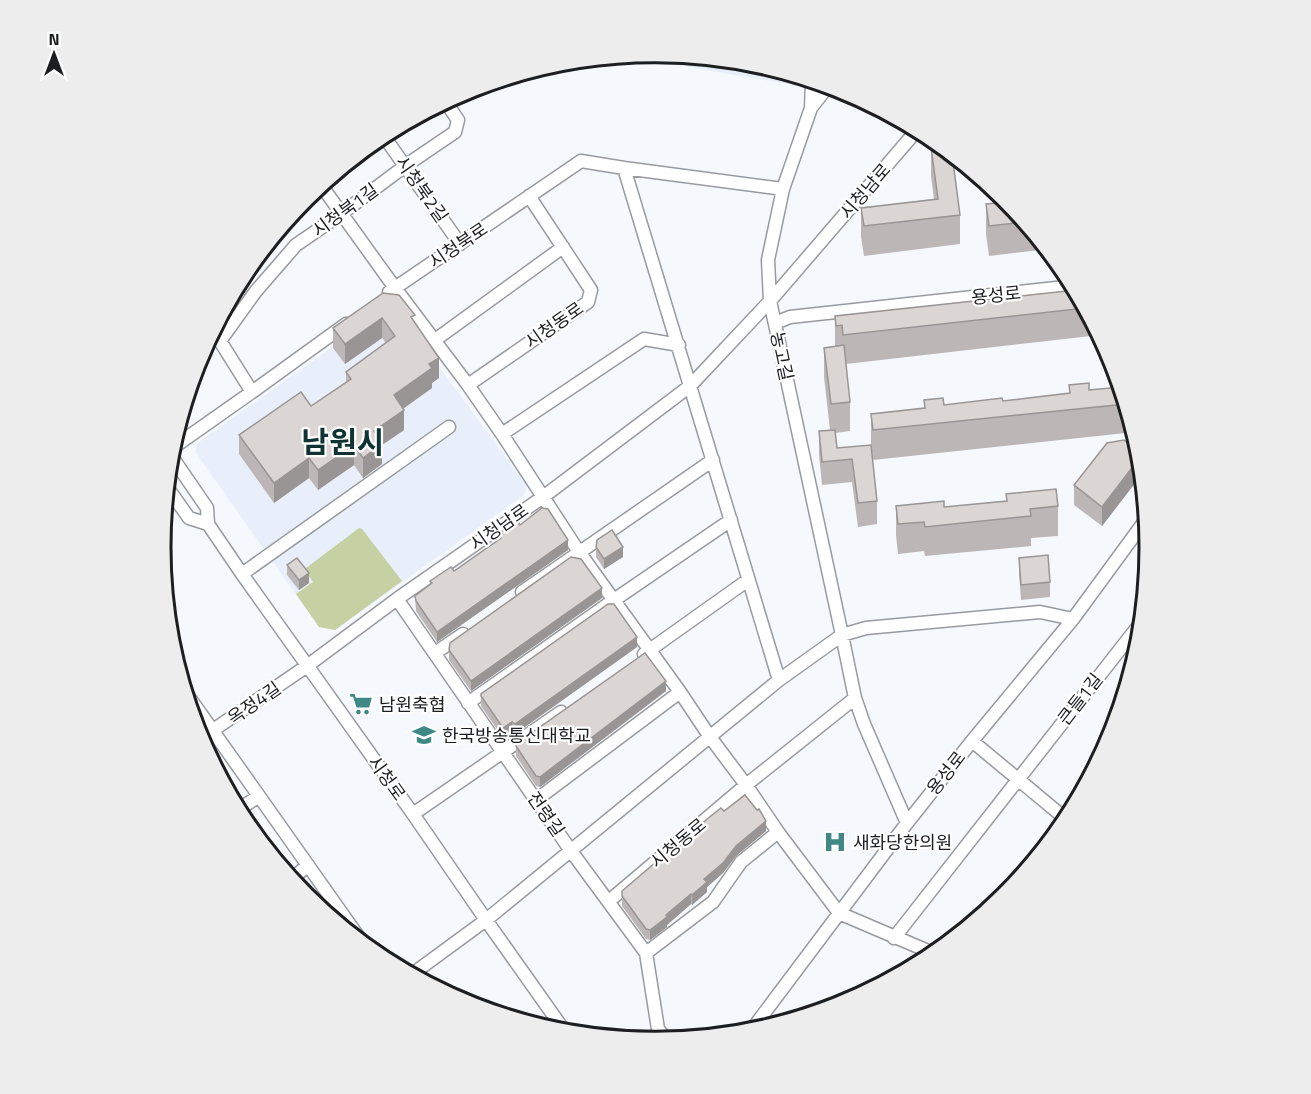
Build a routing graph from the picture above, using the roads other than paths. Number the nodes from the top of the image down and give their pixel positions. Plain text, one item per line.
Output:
1 (812, 89) edge
2 (823, 93) edge
3 (811, 108) junction
4 (451, 109) edge
5 (911, 137) edge
6 (389, 144) edge
7 (405, 166) junction
8 (624, 168) junction
9 (783, 189) junction
10 (326, 192) edge
11 (529, 196) junction
12 (341, 214) junction
13 (460, 244) junction
14 (563, 247) junction
15 (1064, 287) edge
16 (395, 288) junction
17 (770, 301) junction
18 (376, 302) edge
19 (357, 316) edge
20 (775, 323) junction
21 (435, 340) junction
22 (678, 345) junction
23 (468, 385) junction
24 (690, 386) junction
25 (252, 392) junction
26 (449, 427) dead end
27 (502, 434) junction
28 (184, 440) edge
29 (713, 460) junction
30 (179, 467) edge
31 (543, 497) junction
32 (175, 498) edge
33 (731, 520) junction
34 (208, 524) junction
35 (1139, 529) edge
36 (579, 552) junction
37 (242, 574) junction
38 (748, 580) junction
39 (397, 599) junction
40 (512, 599) edge
41 (614, 600) junction
42 (1073, 619) junction
43 (474, 626) edge
44 (842, 635) junction
45 (1131, 635) edge
46 (650, 650) junction
47 (435, 653) junction
48 (630, 663) edge
49 (307, 666) junction
50 (779, 680) junction
51 (680, 692) junction
52 (855, 698) junction
53 (468, 703) junction
54 (572, 704) edge
55 (200, 712) edge
56 (214, 730) junction
57 (209, 733) edge
58 (710, 737) junction
59 (972, 741) junction
60 (504, 752) junction
61 (1017, 779) junction
62 (747, 785) junction
63 (259, 796) junction
64 (536, 800) junction
65 (246, 805) edge
66 (413, 814) junction
67 (1059, 814) edge
68 (907, 823) junction
69 (778, 832) junction
70 (571, 850) junction
71 (308, 865) junction
72 (299, 873) edge
73 (609, 901) junction
74 (839, 914) junction
75 (347, 920) edge
76 (486, 920) junction
77 (894, 938) junction
78 (923, 949) edge
79 (646, 952) junction
80 (419, 969) edge
81 (759, 1020) edge
82 (558, 1021) edge
83 (660, 1031) edge

1 - 3 street
2 - 3 street, 농고길
3 - 9 street, 농고길
4 - 7 street, 시청북1길
5 - 17 street, 시청남로
6 - 7 street, 시청북2길
7 - 12 street, 시청북1길
7 - 13 street, 시청북2길
8 - 9 street, 시청북로
8 - 11 street, 시청북로
8 - 22 street
9 - 17 street, 농고길
10 - 12 street
11 - 13 street, 시청북로
11 - 14 street, 시청동로
12 - 16 street
12 - 25 street, 시청북1길
13 - 16 street, 시청북로
14 - 21 street
14 - 23 street, 시청동로
15 - 20 street, 용성로
16 - 18 street, 시청북로
16 - 21 street
17 - 20 street, 농고길
17 - 24 street, 시청남로
19 - 25 street
20 - 44 street, 농고길
21 - 23 street
22 - 24 street
22 - 27 street
23 - 27 street
24 - 29 street
24 - 31 street, 시청남로
25 - 28 street
26 - 37 street
27 - 31 street
29 - 33 street
29 - 36 street
30 - 34 street, 시청로
31 - 36 street
31 - 39 street, 시청남로
32 - 34 street, 시청로
33 - 38 street
33 - 41 street
34 - 37 street, 시청로
35 - 42 street, 용성로
36 - 40 street
36 - 41 street
37 - 49 street, 시청로
38 - 46 street
38 - 50 street
39 - 47 street, 전령길
39 - 49 street, 시청남로
41 - 46 street
41 - 53 street
42 - 44 street
42 - 59 street, 용성로
43 - 47 street
44 - 50 street
44 - 52 street, 농고길
45 - 61 street, 큰들1길
46 - 48 street
46 - 51 street
47 - 53 street, 전령길
49 - 56 street, 옥정4길
49 - 66 street, 시청로
50 - 58 street
51 - 58 street
51 - 64 street
52 - 62 street, 시청동로
52 - 68 street, 농고길
53 - 60 street, 전령길
54 - 60 street
55 - 56 street
56 - 57 street, 옥정4길
56 - 63 street
58 - 62 street
58 - 70 street
59 - 61 street
59 - 68 street, 용성로
60 - 64 street, 전령길
60 - 66 street
61 - 67 street
61 - 77 street, 큰들1길
62 - 69 street
62 - 73 street, 시청동로
63 - 65 street
63 - 71 street
64 - 70 street, 전령길
66 - 76 street, 시청로
68 - 74 street, 용성로
69 - 74 street
69 - 79 street
70 - 73 street, 전령길
70 - 76 street
71 - 72 street
71 - 75 street
73 - 79 street, 전령길
74 - 77 street
74 - 81 street, 용성로
76 - 80 street
76 - 82 street, 시청로
77 - 78 street
79 - 83 street, 전령길

